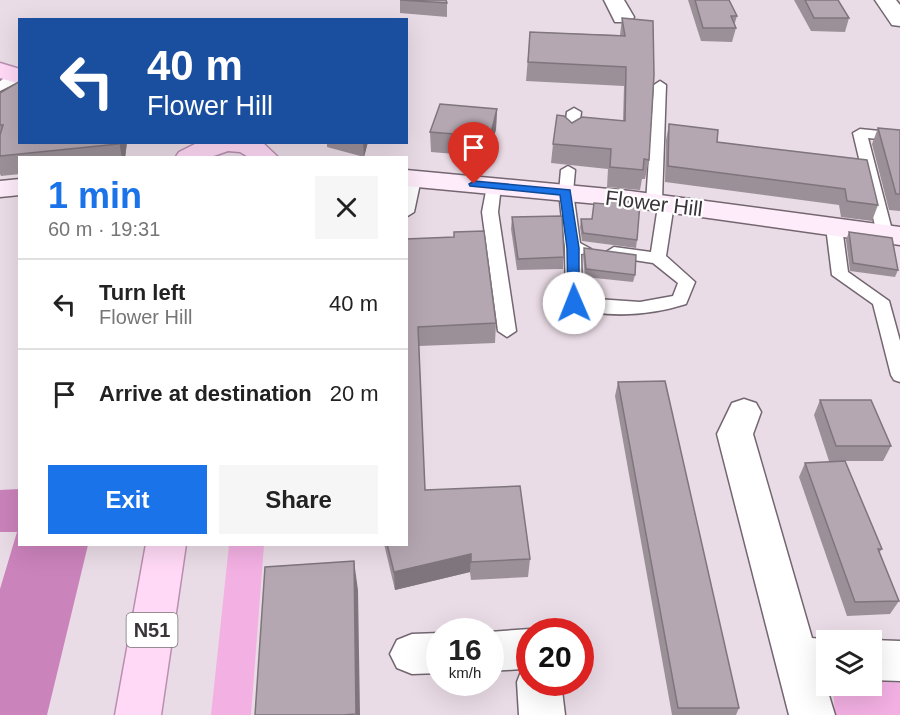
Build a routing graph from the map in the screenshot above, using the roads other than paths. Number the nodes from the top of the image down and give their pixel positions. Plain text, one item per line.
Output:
1 (885, 0) edge
2 (900, 20) edge
3 (660, 85) dead end
4 (574, 112) dead end
5 (571, 136) edge
6 (900, 137) edge
7 (174, 144) edge
8 (219, 144) edge
9 (229, 144) edge
10 (187, 156) edge
11 (190, 156) edge
12 (263, 156) edge
13 (410, 179) edge
14 (567, 181) junction
15 (494, 186) junction
16 (18, 187) edge
17 (0, 189) edge
18 (408, 196) edge
19 (660, 203) junction
20 (834, 227) junction
21 (892, 235) edge
22 (573, 248) junction
23 (658, 258) junction
24 (507, 330) dead end
25 (900, 375) edge
26 (744, 412) dead end
27 (166, 546) edge
28 (811, 658) edge
29 (882, 660) edge
30 (900, 661) edge
31 (540, 696) edge
32 (138, 715) edge
33 (542, 715) edge
34 (812, 715) edge

1 - 2 street
3 - 19 lane
4 - 5 lane
6 - 21 lane
7 - 10 main road
8 - 11 main road
9 - 12 main road
13 - 15 main road, Flower Hill
13 - 18 lane
14 - 15 main road, Flower Hill
14 - 19 main road, Flower Hill
14 - 22 lane
15 - 24 lane
16 - 17 main road
19 - 20 main road, Flower Hill
19 - 23 lane
20 - 21 main road, Flower Hill
20 - 25 lane
22 - 23 lane
22 - 23 lane
26 - 28 street
27 - 32 main road, N51
28 - 34 street
29 - 30 street
31 - 33 street

